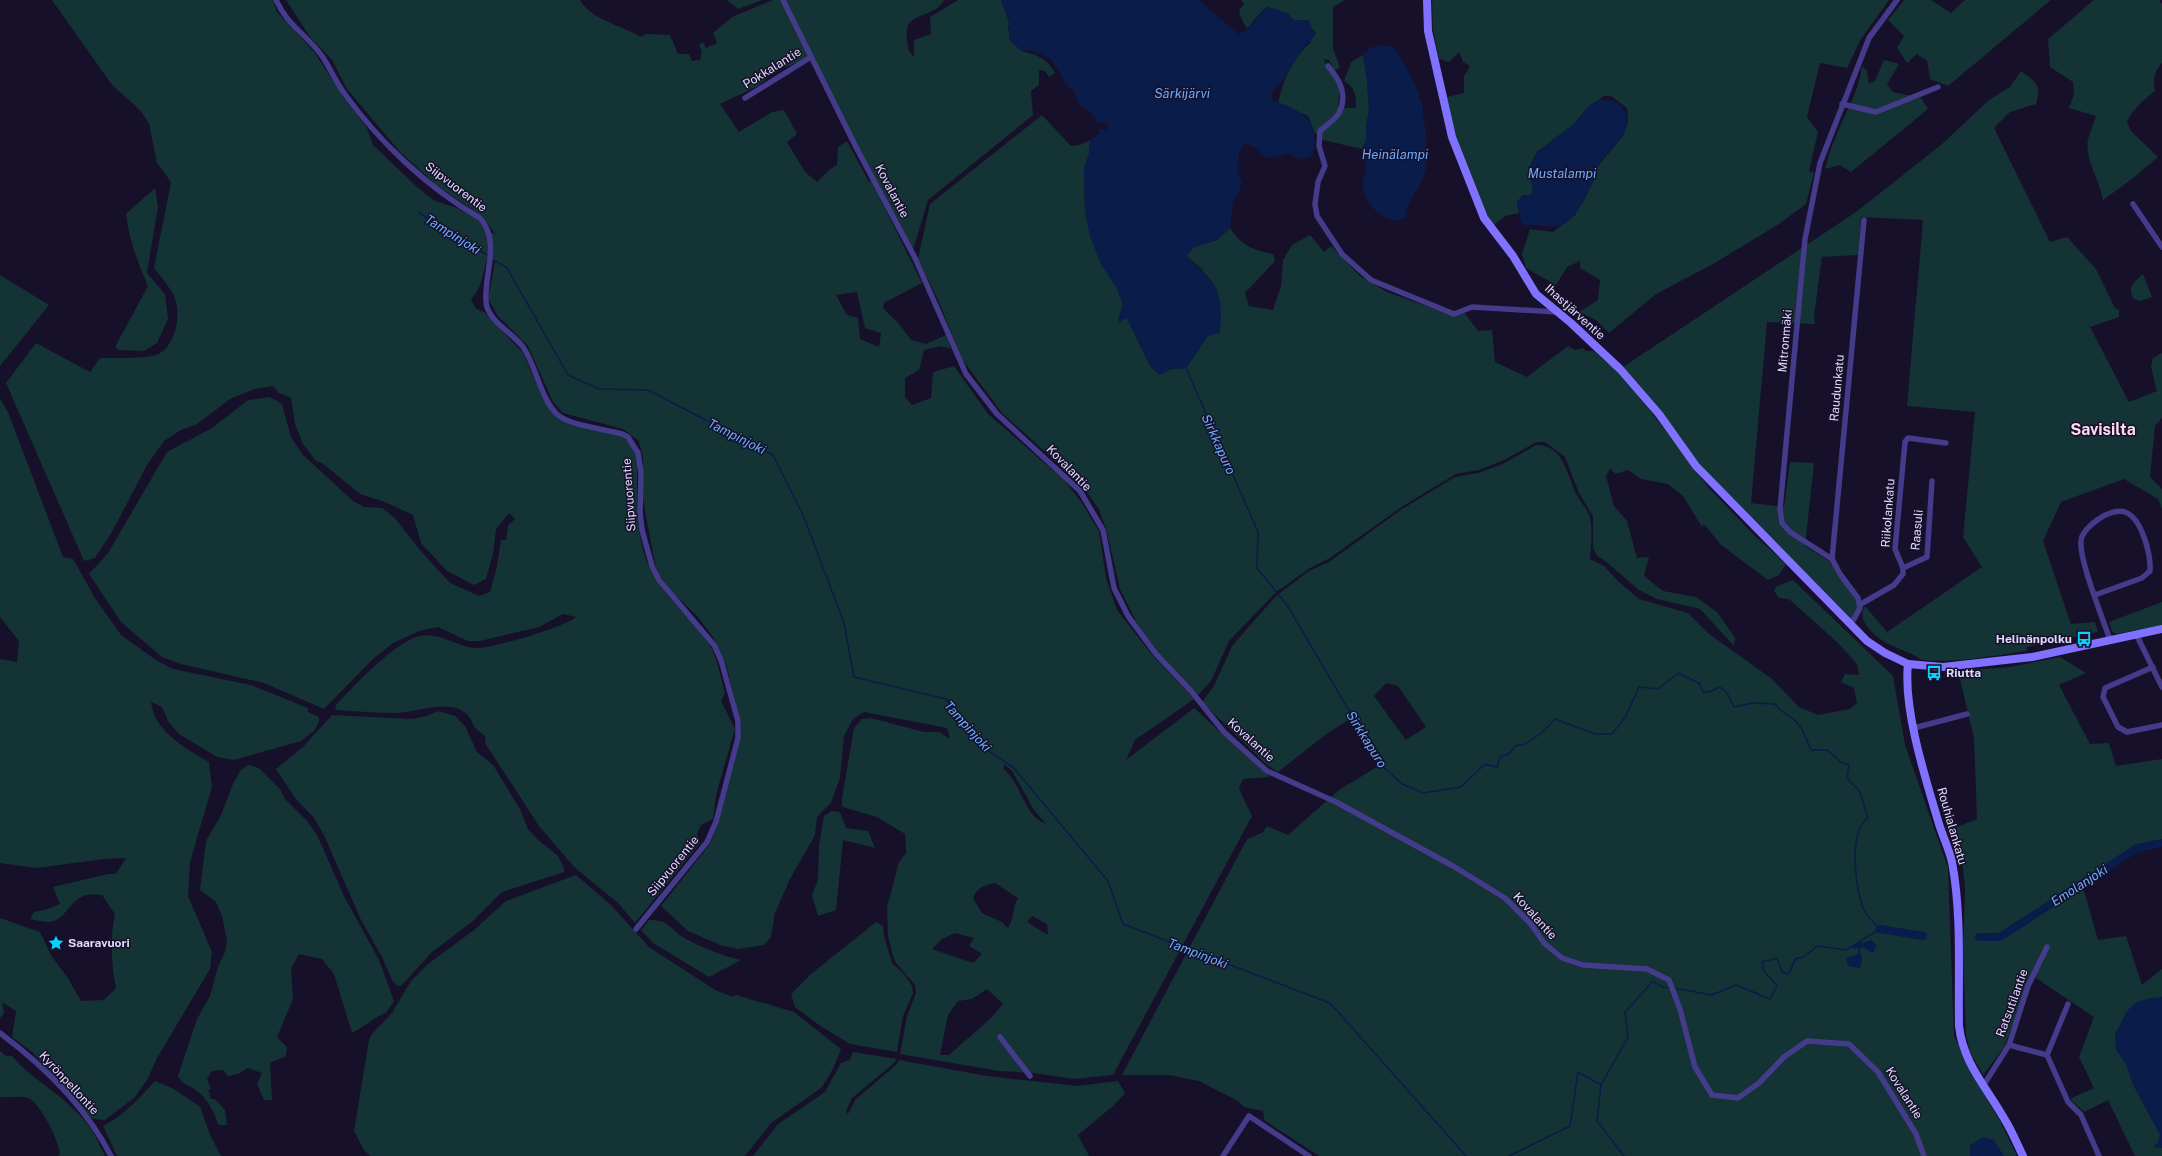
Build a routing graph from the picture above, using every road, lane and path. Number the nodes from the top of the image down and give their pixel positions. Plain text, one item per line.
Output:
1 (276, 0) edge
2 (783, 0) edge
3 (1427, 0) edge
4 (1897, 0) edge
5 (811, 57) junction
6 (1328, 66) dead end
7 (1938, 87) dead end
8 (745, 98) dead end
9 (1842, 104) junction
10 (2133, 204) dead end
11 (1864, 220) dead end
12 (2162, 247) edge
13 (1557, 312) junction
14 (1946, 443) dead end
15 (1932, 481) dead end
16 (1832, 559) junction
17 (1903, 568) junction
18 (2095, 595) junction
19 (1861, 604) junction
20 (1849, 623) junction
21 (2162, 629) edge
22 (2137, 636) junction
23 (2110, 640) junction
24 (1908, 664) junction
25 (2153, 667) junction
26 (2162, 687) edge
27 (1967, 714) dead end
28 (2162, 725) edge
29 (1914, 728) junction
30 (636, 929) dead end
31 (2047, 947) dead end
32 (2068, 1004) dead end
33 (0, 1033) edge
34 (1000, 1037) dead end
35 (2009, 1045) junction
36 (2047, 1055) junction
37 (1030, 1076) dead end
38 (1983, 1086) junction
39 (111, 1156) edge
40 (1223, 1156) edge
41 (1309, 1156) edge
42 (1924, 1156) edge
43 (2023, 1156) edge
44 (2100, 1156) edge

1 - 30 street, Siipvuorentie
2 - 5 street, Kovalantie
3 - 13 street, Ihastjärventie
4 - 9 street, Mitronmäki
5 - 8 street, Pokkalantie
5 - 42 street, Kovalantie
6 - 13 street
7 - 9 street
9 - 16 street, Mitronmäki
10 - 12 street
11 - 16 street, Raudunkatu
13 - 20 street, Ihastjärventie
14 - 17 street, Riikolankatu
15 - 17 street, Raasuli
16 - 19 street
17 - 19 street
18 - 18 street
18 - 23 street
19 - 20 street
20 - 24 street
21 - 22 street
22 - 23 street
22 - 25 street
23 - 24 street
24 - 29 street, Rouhialankatu
25 - 26 street
25 - 28 street
27 - 29 street
29 - 38 street, Rouhialankatu
31 - 35 street, Ratsutilantie
32 - 36 street
33 - 39 street, Kyrönpellontie
34 - 37 street
35 - 36 street
35 - 38 street, Ratsutilantie
36 - 44 street
38 - 43 street, Rouhialankatu
40 - 41 street

